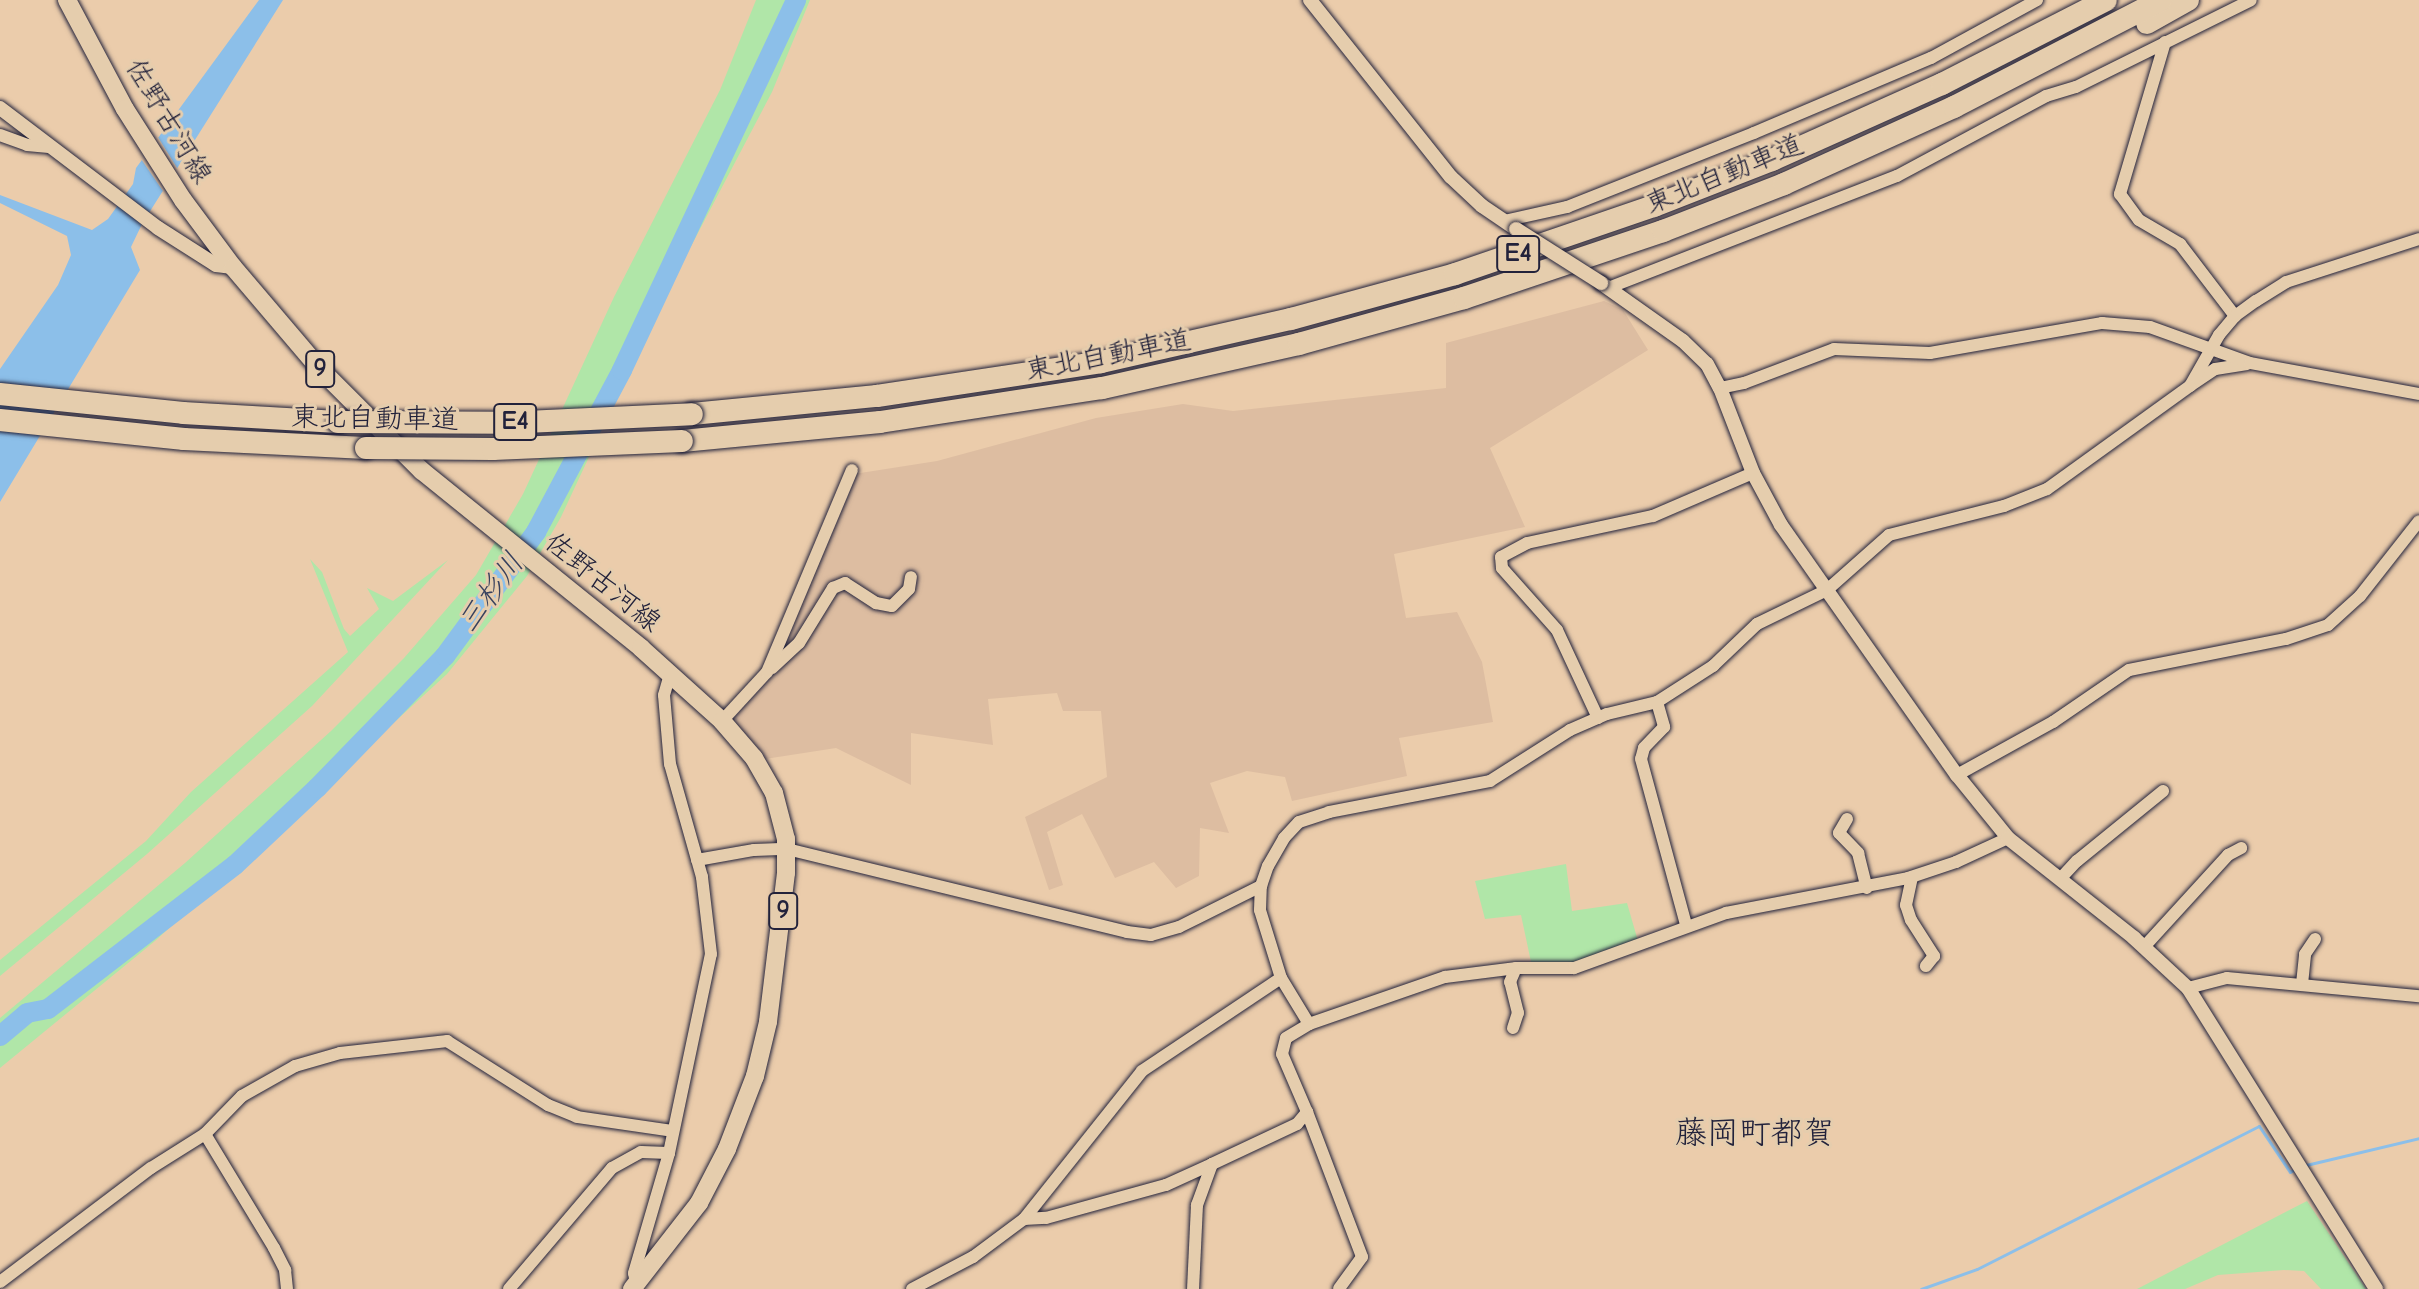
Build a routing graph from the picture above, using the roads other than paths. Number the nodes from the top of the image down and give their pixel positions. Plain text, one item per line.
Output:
1 (67, 0) edge
2 (1310, 0) edge
3 (2037, 0) edge
4 (2097, 0) edge
5 (2106, 0) edge
6 (2161, 0) edge
7 (2188, 0) edge
8 (2251, 0) edge
9 (2071, 19) junction
10 (2165, 42) junction
11 (0, 108) edge
12 (1897, 134) junction
13 (0, 135) edge
14 (49, 147) junction
15 (1510, 225) junction
16 (2419, 239) edge
17 (233, 267) junction
18 (1605, 286) junction
19 (2235, 316) junction
20 (2211, 349) junction
21 (2250, 363) junction
22 (2190, 386) junction
23 (1720, 388) junction
24 (0, 394) edge
25 (2419, 394) edge
26 (0, 420) edge
27 (852, 470) dead end
28 (1753, 473) junction
29 (2419, 521) edge
30 (911, 577) dead end
31 (1827, 590) junction
32 (767, 672) junction
33 (670, 674) junction
34 (1657, 702) junction
35 (1598, 718) junction
36 (722, 721) junction
37 (1957, 775) junction
38 (2163, 791) dead end
39 (1847, 819) dead end
40 (2008, 838) junction
41 (2241, 848) dead end
42 (787, 849) junction
43 (697, 860) junction
44 (1912, 877) junction
45 (2060, 879) junction
46 (1261, 886) junction
47 (1867, 888) junction
48 (1686, 925) junction
49 (2315, 939) dead end
50 (2144, 947) junction
51 (1926, 966) dead end
52 (1516, 968) junction
53 (1281, 978) junction
54 (2302, 984) junction
55 (2188, 988) junction
56 (2419, 996) edge
57 (1309, 1024) junction
58 (1513, 1028) dead end
59 (1307, 1112) junction
60 (673, 1131) junction
61 (205, 1134) junction
62 (669, 1153) junction
63 (1212, 1164) junction
64 (1024, 1219) junction
65 (0, 1282) edge
66 (634, 1286) edge
67 (287, 1289) edge
68 (509, 1289) edge
69 (912, 1289) edge
70 (1193, 1289) edge
71 (1339, 1289) edge
72 (2376, 1289) edge

1 - 17 main road, 佐野古河線 / 9
2 - 15 street
3 - 15 street
4 - 9 highway
5 - 9 highway, 東北自動車道 / E4
6 - 12 highway, 東北自動車道 / E4
7 - 12 highway
8 - 10 street
9 - 24 highway, 東北自動車道 / E4, bridge
10 - 18 street
10 - 19 street
11 - 14 street
12 - 26 highway, 東北自動車道 / E4, bridge
13 - 14 street
14 - 17 street
15 - 18 street, bridge
16 - 19 street
17 - 33 main road, 佐野古河線 / 9
18 - 23 street
19 - 20 street
20 - 21 street
20 - 22 street
20 - 23 street
21 - 22 street
21 - 25 street
22 - 31 street
23 - 28 street
27 - 32 street
28 - 31 street
28 - 35 street
29 - 37 street
30 - 32 street
31 - 34 street
31 - 37 street
32 - 36 street
33 - 36 main road, 佐野古河線 / 9
33 - 43 street
34 - 35 street
34 - 48 street
35 - 46 street
36 - 42 main road, 佐野古河線 / 9
37 - 40 street
38 - 45 street
39 - 47 street
40 - 44 street
40 - 45 street
41 - 50 street
42 - 43 street
42 - 46 street
42 - 66 main road, 佐野古河線 / 9
43 - 60 street
44 - 47 street
44 - 51 street
45 - 50 street
46 - 53 street
47 - 48 street
48 - 52 street
49 - 54 street
50 - 55 street
52 - 57 street
52 - 58 street
53 - 57 street
53 - 64 street
54 - 55 street
54 - 56 street
55 - 72 street
57 - 59 street
59 - 63 street
59 - 71 street
60 - 61 street
60 - 62 street
61 - 65 street
61 - 67 street
62 - 66 street
62 - 68 street
63 - 64 street
63 - 70 street
64 - 69 street

